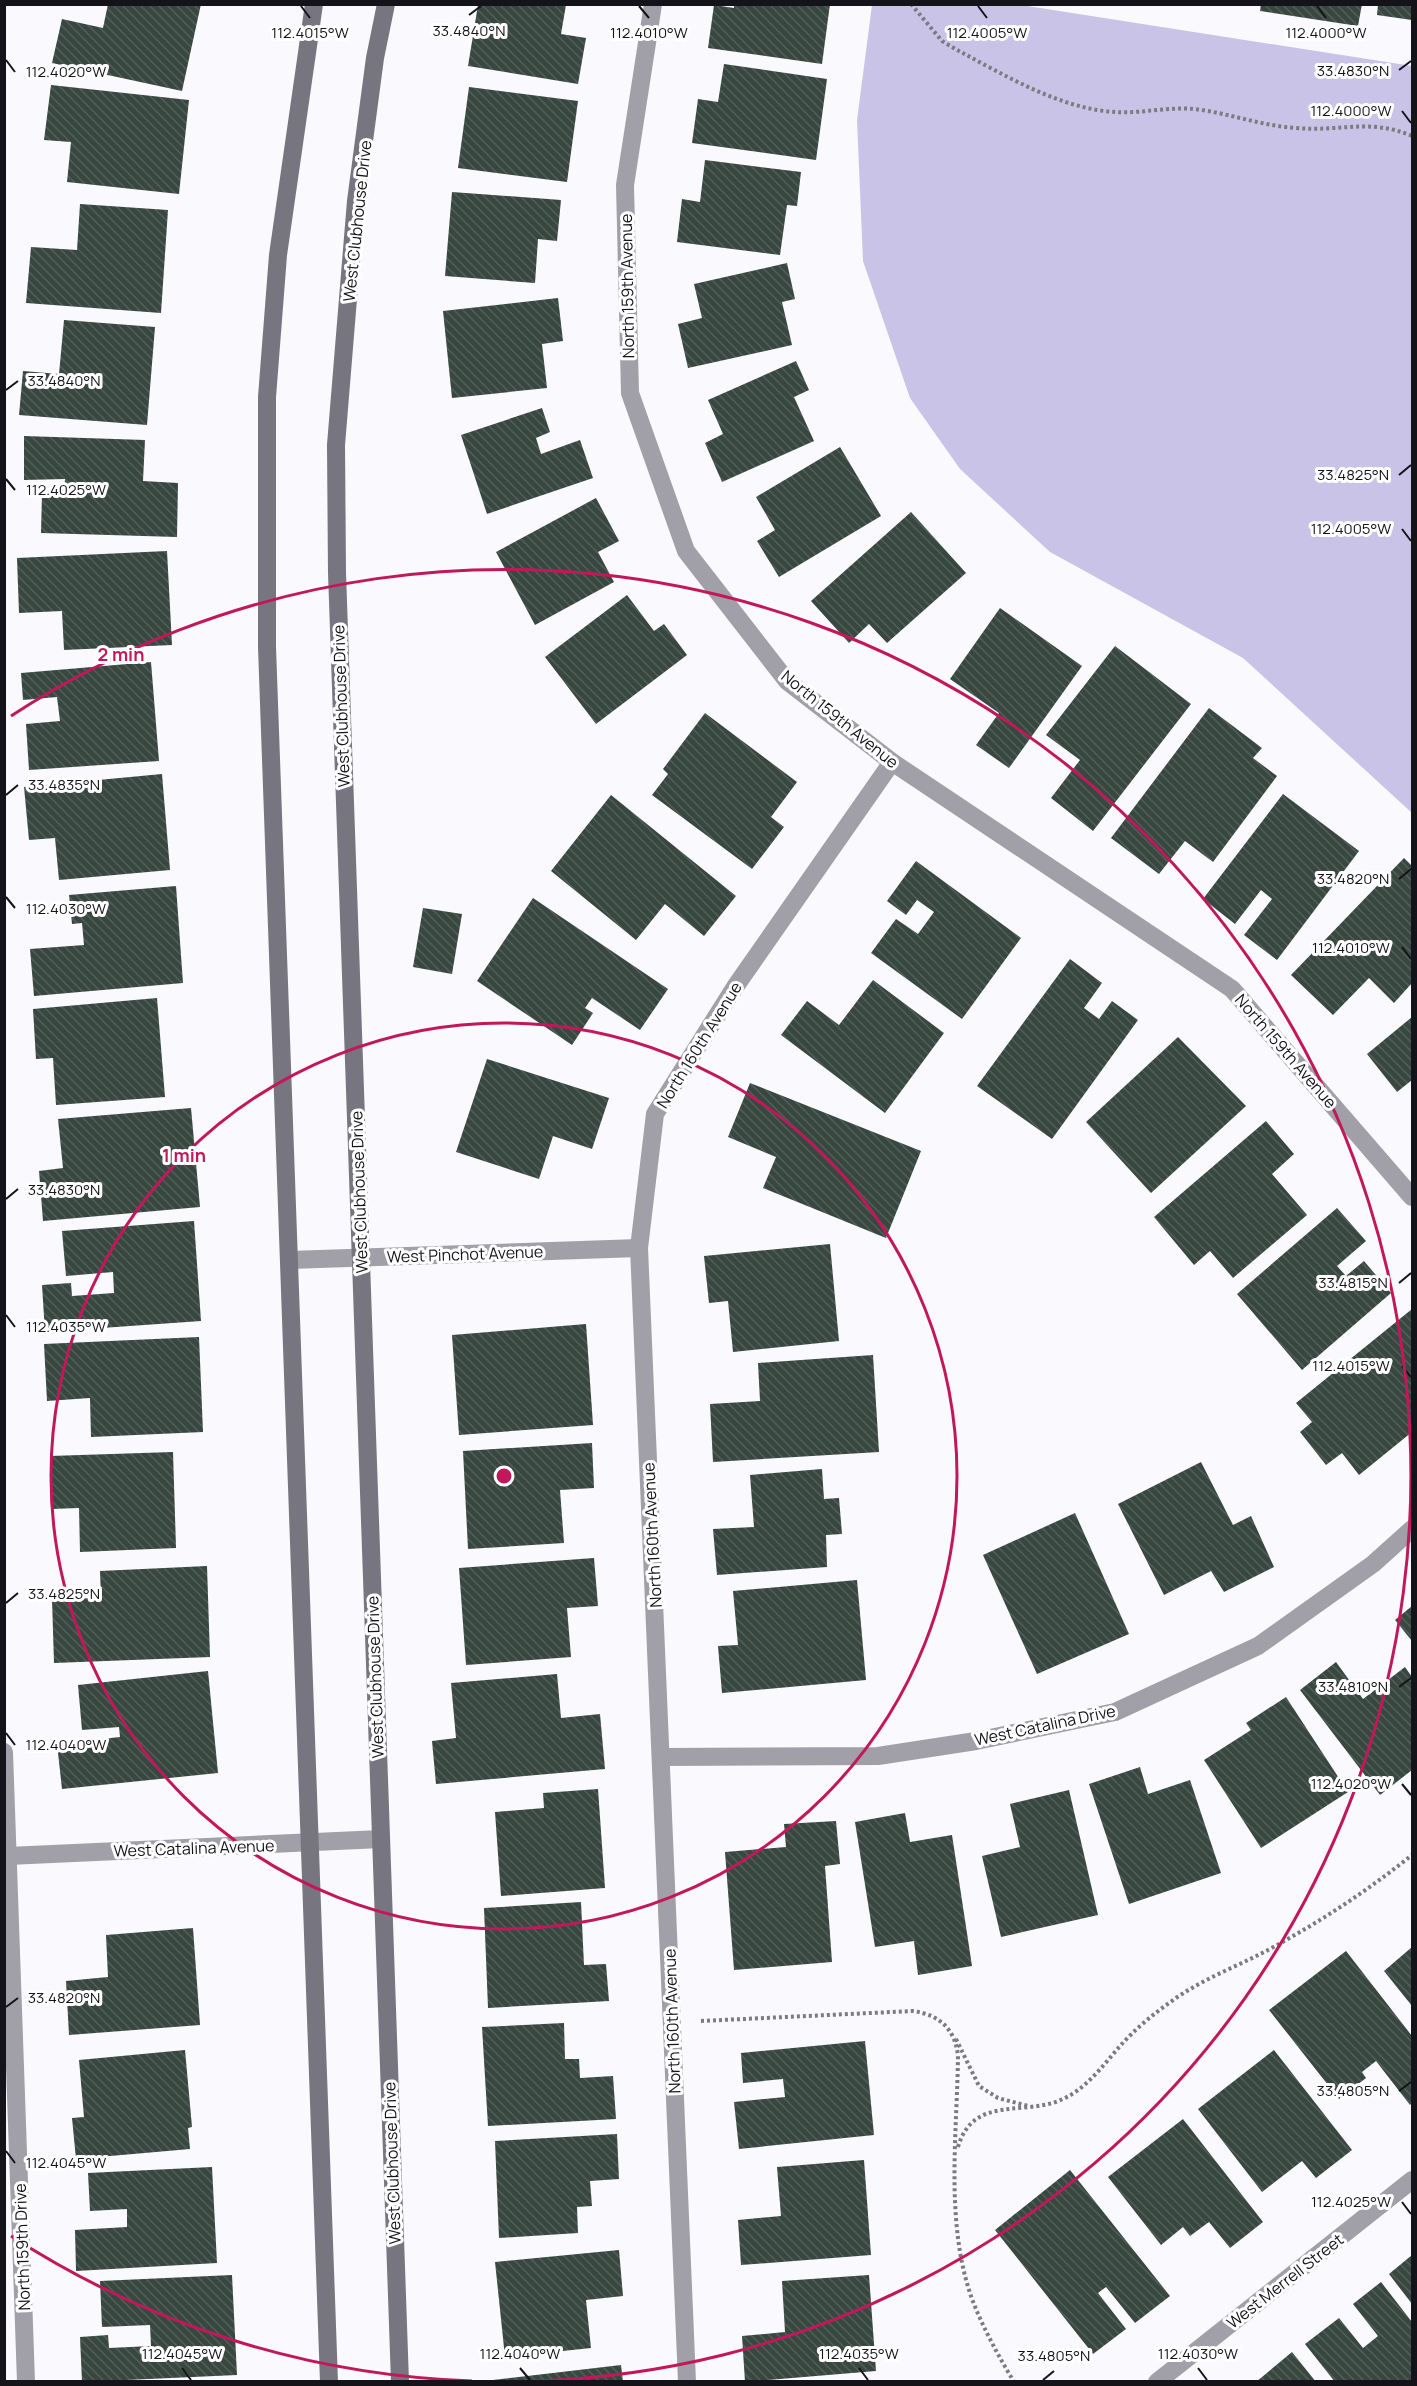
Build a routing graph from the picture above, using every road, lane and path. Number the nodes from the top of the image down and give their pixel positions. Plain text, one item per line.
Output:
1 (314, 4) edge
2 (386, 4) edge
3 (652, 4) edge
4 (911, 4) edge
5 (1413, 136) edge
6 (892, 762) junction
7 (1413, 1197) edge
8 (639, 1248) junction
9 (362, 1257) junction
10 (290, 1260) junction
11 (1413, 1529) edge
12 (4, 1752) edge
13 (662, 1756) junction
14 (381, 1839) junction
15 (310, 1843) junction
16 (1413, 1855) edge
17 (8, 1856) junction
18 (672, 2022) junction
19 (951, 2032) junction
20 (1031, 2107) junction
21 (956, 2154) junction
22 (1413, 2180) edge
23 (26, 2382) edge
24 (329, 2382) edge
25 (400, 2382) edge
26 (687, 2382) edge
27 (1014, 2382) edge
28 (1157, 2382) edge

1 - 10 street
2 - 9 street, West Clubhouse Drive
3 - 6 street, North 159th Avenue
4 - 5 path
6 - 7 street, North 159th Avenue
6 - 8 street, North 160th Avenue
8 - 9 street, West Pinchot Avenue
8 - 13 street, North 160th Avenue
9 - 10 street, West Pinchot Avenue
9 - 14 street, West Clubhouse Drive
10 - 15 street
11 - 13 street, West Catalina Drive
12 - 17 street, North 159th Drive
13 - 18 street, North 160th Avenue
14 - 15 street, West Catalina Avenue
14 - 25 street, West Clubhouse Drive
15 - 17 street, West Catalina Avenue
15 - 24 street
16 - 20 path
17 - 23 street, North 159th Drive
18 - 19 path
18 - 26 street, North 160th Avenue
19 - 20 path
19 - 21 path
20 - 21 path
21 - 27 path
22 - 28 street, West Merrell Street

